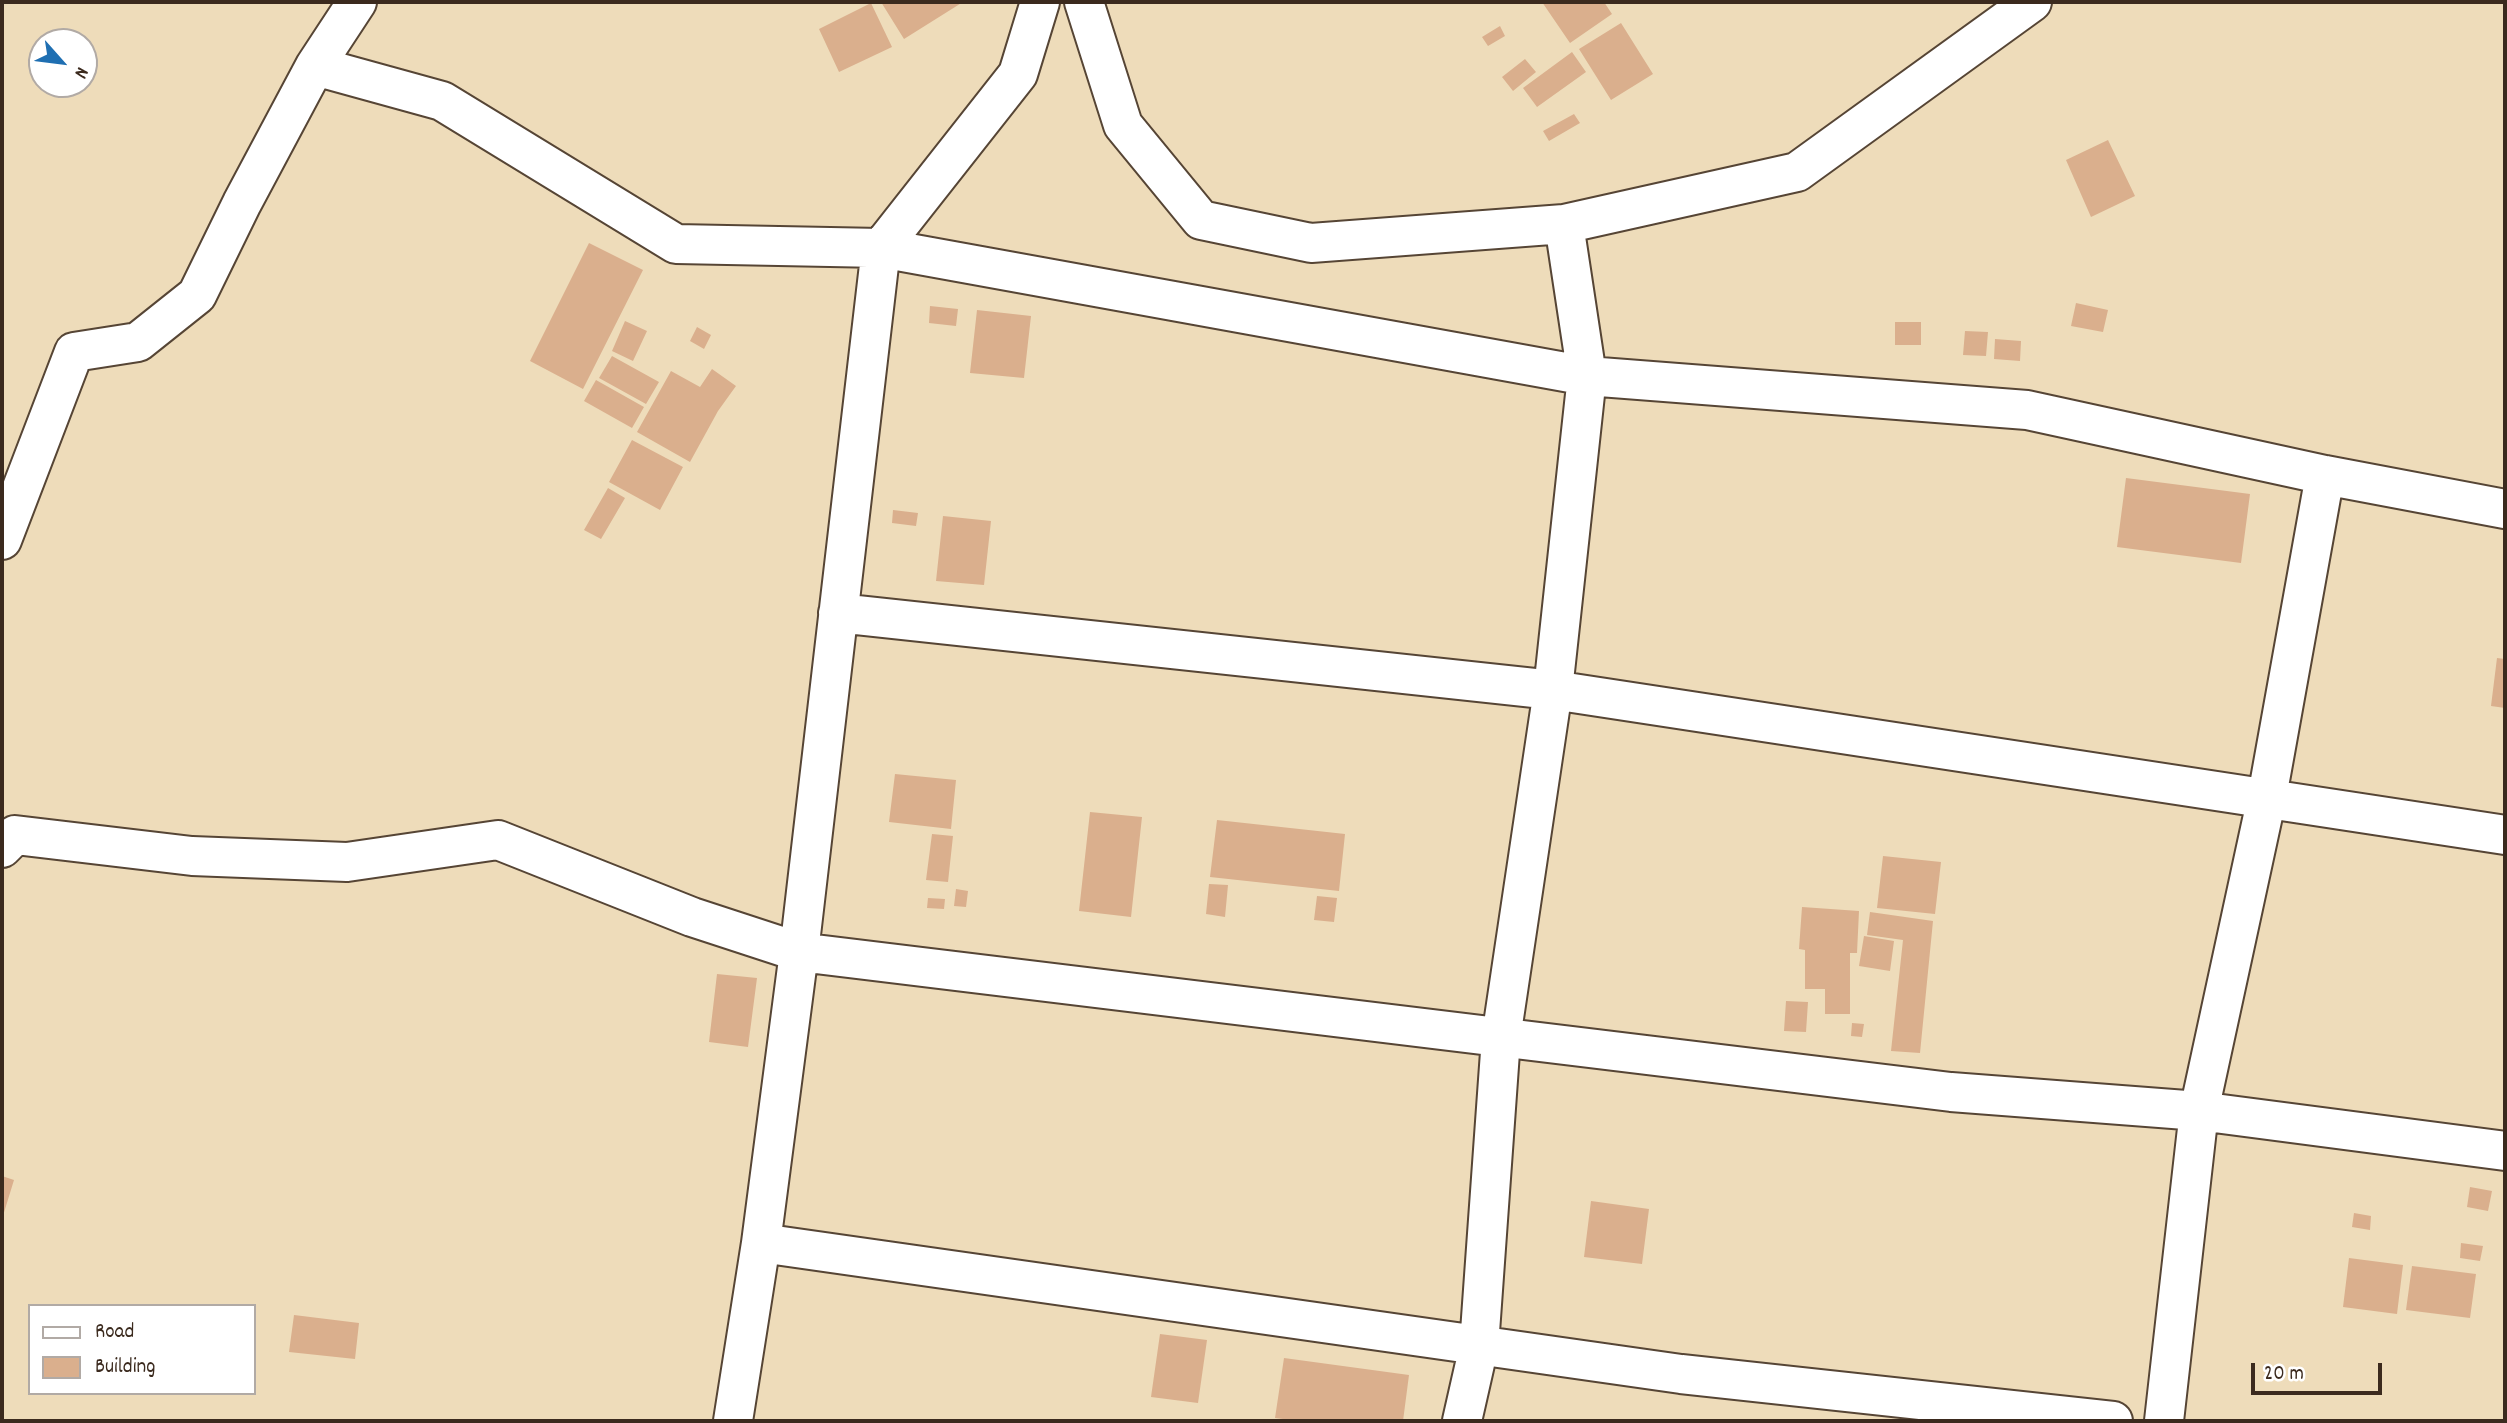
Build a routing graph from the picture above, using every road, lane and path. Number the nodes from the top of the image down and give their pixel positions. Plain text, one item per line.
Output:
1 (357, 2) edge
2 (1040, 2) edge
3 (1084, 2) edge
4 (2032, 2) edge
5 (315, 66) junction
6 (1564, 224) junction
7 (881, 248) junction
8 (1587, 376) junction
9 (2325, 475) junction
10 (2505, 509) edge
11 (2, 540) edge
12 (838, 613) junction
13 (1553, 690) junction
14 (2267, 797) junction
15 (2505, 835) edge
16 (2, 848) edge
17 (799, 951) junction
18 (1501, 1038) junction
19 (2199, 1111) junction
20 (2505, 1151) edge
21 (761, 1243) junction
22 (1479, 1346) junction
23 (733, 1421) edge
24 (1462, 1421) edge
25 (2113, 1421) edge
26 (2164, 1421) edge

1 - 5 street
2 - 7 street
3 - 6 street
4 - 6 street
5 - 7 street
5 - 11 street
6 - 8 street
7 - 8 street
7 - 12 street
8 - 9 street
8 - 13 street
9 - 10 street
9 - 14 street
12 - 13 street
12 - 17 street
13 - 14 street
13 - 18 street
14 - 15 street
14 - 19 street
16 - 17 street
17 - 18 street
17 - 21 street
18 - 19 street
18 - 22 street
19 - 20 street
19 - 26 street
21 - 22 street
21 - 23 street
22 - 24 street
22 - 25 street

